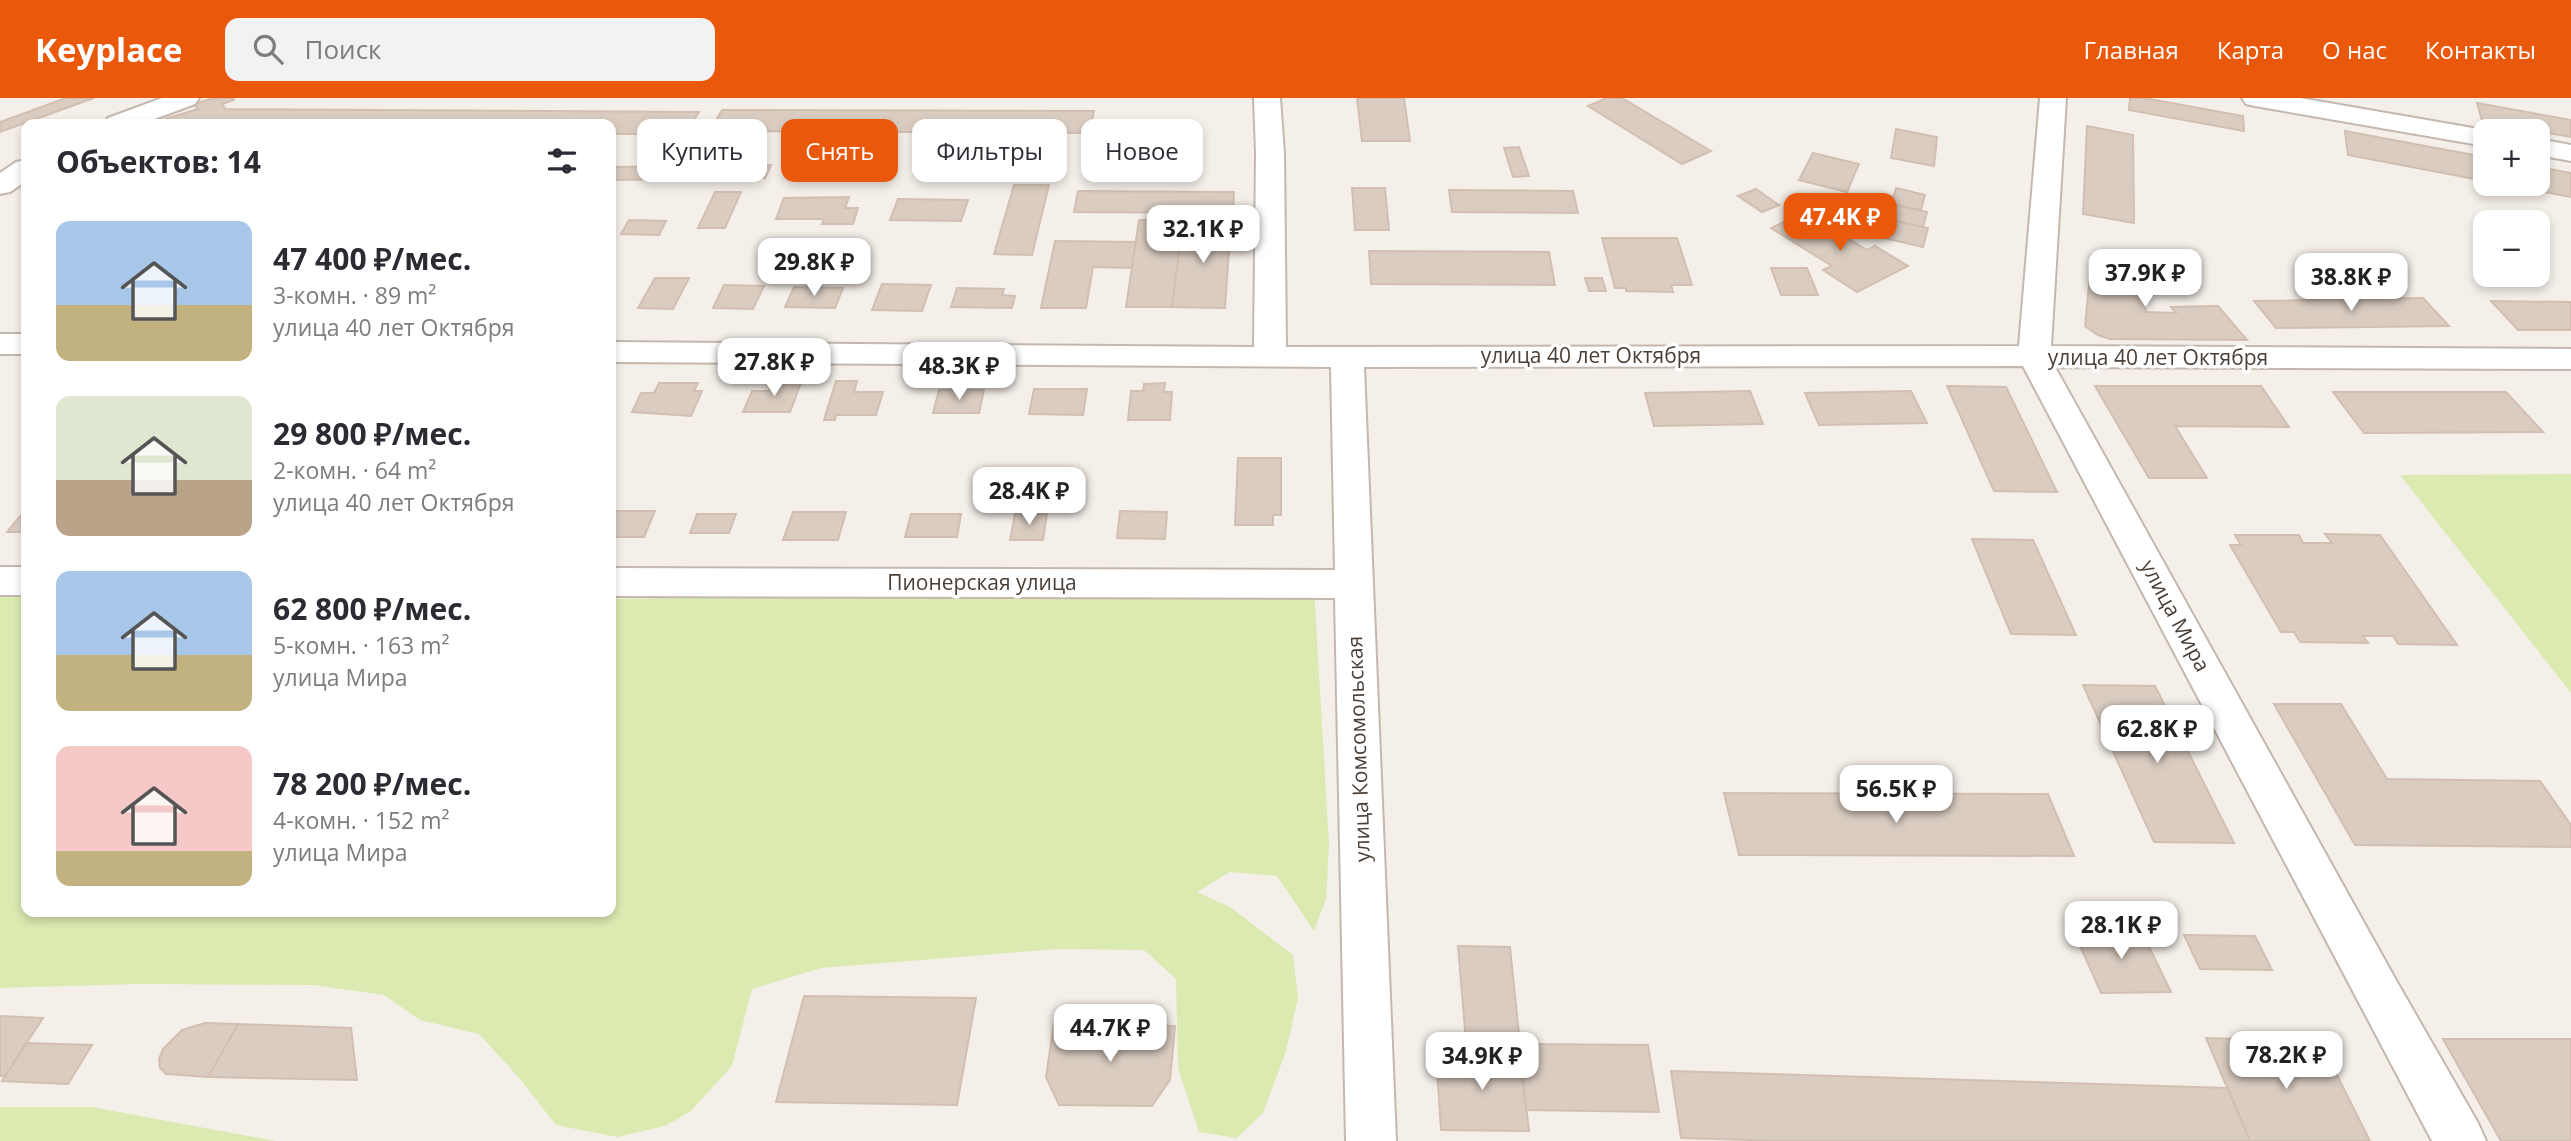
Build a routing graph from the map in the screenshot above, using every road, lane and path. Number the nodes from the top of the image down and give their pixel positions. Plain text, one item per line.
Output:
1 (186, 98) edge
2 (1267, 98) edge
3 (2053, 98) edge
4 (2255, 98) edge
5 (130, 119) edge
6 (2473, 136) edge
7 (2550, 149) edge
8 (2571, 152) edge
9 (0, 344) edge
10 (21, 344) edge
11 (616, 352) edge
12 (1270, 357) junction
13 (2034, 357) junction
14 (1347, 358) junction
15 (2571, 359) edge
16 (0, 581) edge
17 (21, 581) edge
18 (616, 582) edge
19 (1354, 584) junction
20 (1371, 1141) edge
21 (2460, 1141) edge

1 - 5 street
2 - 12 street
3 - 13 street
4 - 6 street
7 - 8 street
9 - 10 street
11 - 12 street, улица 40 лет Октября
12 - 14 street, улица 40 лет Октября
13 - 14 street, улица 40 лет Октября
13 - 15 street, улица 40 лет Октября
13 - 21 street, улица Мира
14 - 19 street, улица Комсомольская
16 - 17 street
18 - 19 street, Пионерская улица
19 - 20 street, улица Комсомольская

